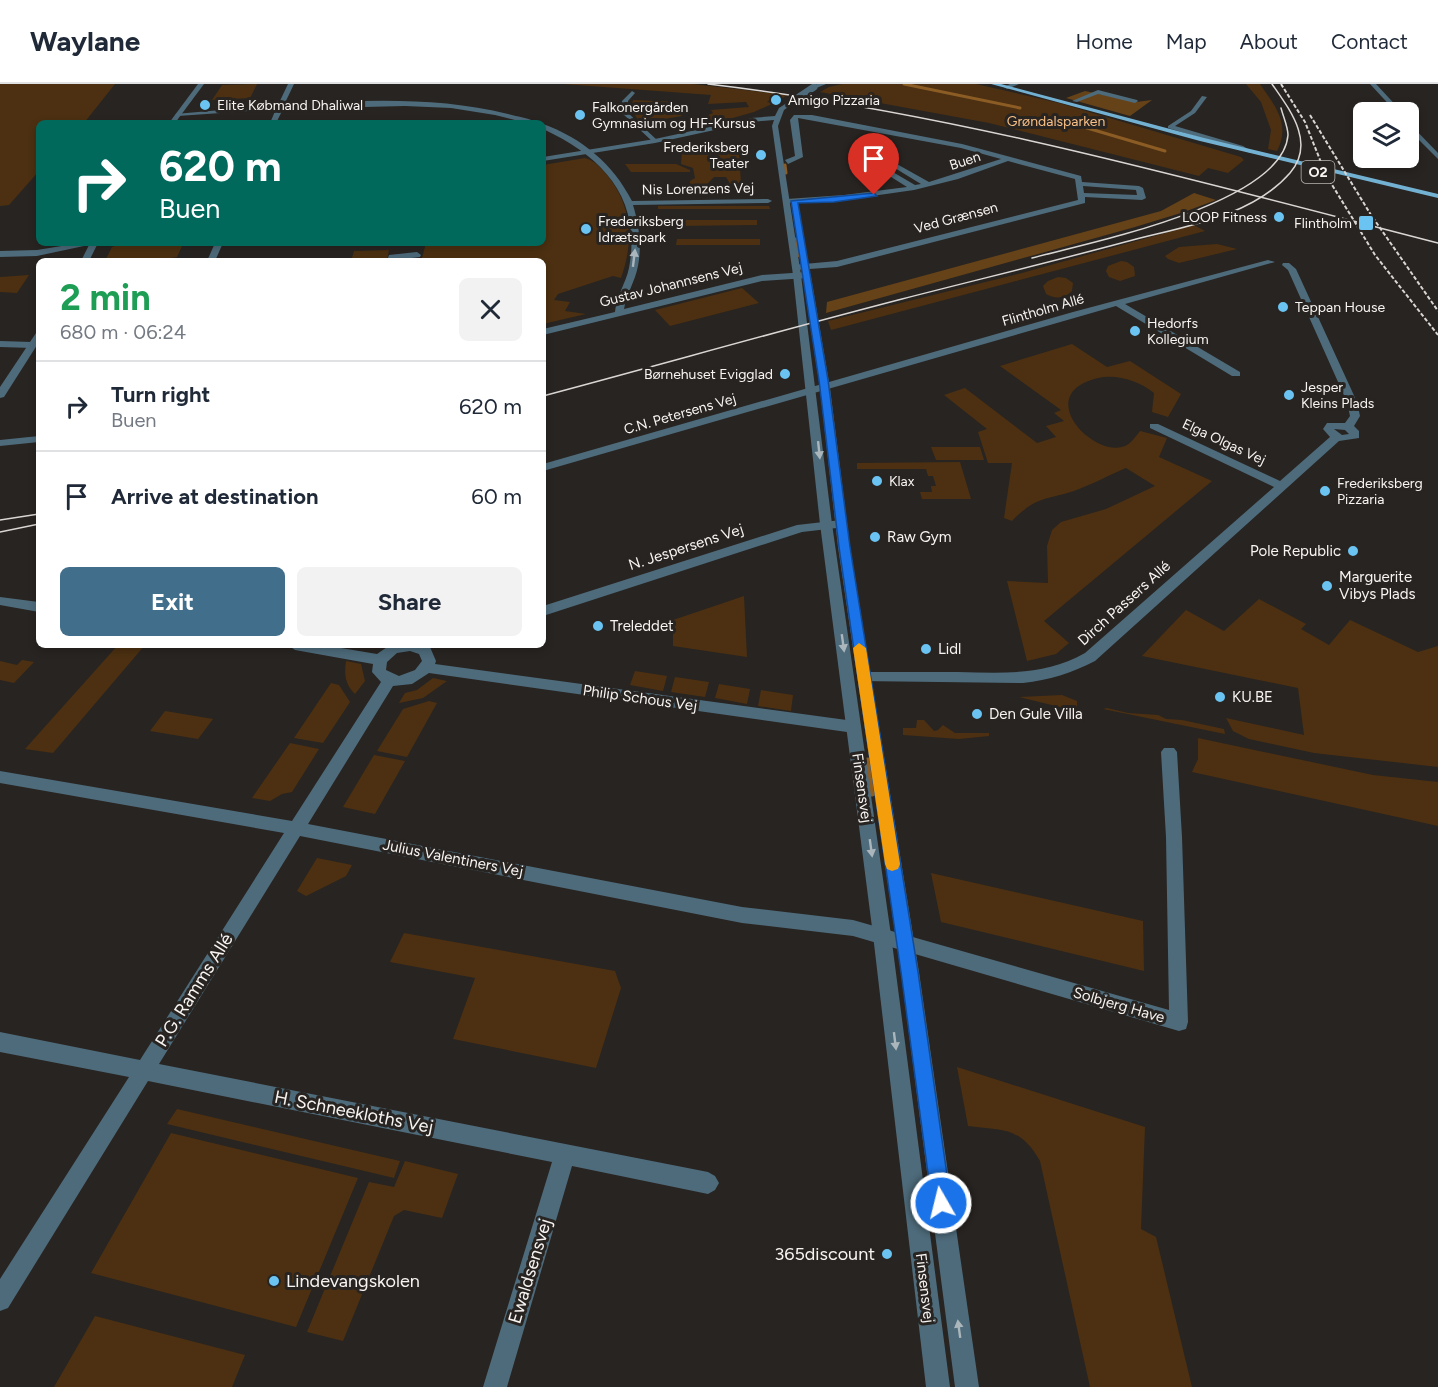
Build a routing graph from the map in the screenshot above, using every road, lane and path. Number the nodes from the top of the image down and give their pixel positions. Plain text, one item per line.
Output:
1 (201, 84) edge
2 (291, 84) edge
3 (823, 84) edge
4 (994, 84) edge
5 (1016, 84) edge
6 (1373, 84) edge
7 (1006, 87) junction
8 (632, 93) dead end
9 (1204, 97) dead end
10 (1075, 101) dead end
11 (1135, 101) dead end
12 (1389, 102) edge
13 (279, 109) junction
14 (178, 114) junction
15 (779, 115) junction
16 (517, 118) junction
17 (174, 120) edge
18 (274, 120) edge
19 (511, 120) edge
20 (524, 120) edge
21 (546, 127) edge
22 (1419, 136) edge
23 (1202, 140) junction
24 (655, 141) junction
25 (591, 152) junction
26 (1249, 152) junction
27 (1438, 157) edge
28 (1009, 158) junction
29 (546, 159) edge
30 (785, 162) junction
31 (1080, 184) junction
32 (928, 185) junction
33 (914, 188) junction
34 (1420, 194) junction
35 (1081, 195) junction
36 (1438, 198) edge
37 (768, 201) dead end
38 (790, 201) junction
39 (629, 203) junction
40 (77, 246) edge
41 (0, 254) edge
42 (417, 255) dead end
43 (392, 258) edge
44 (801, 271) junction
45 (1117, 303) junction
46 (619, 313) junction
47 (546, 331) edge
48 (36, 339) edge
49 (0, 345) edge
50 (32, 345) junction
51 (1236, 374) dead end
52 (825, 388) junction
53 (812, 392) junction
54 (0, 395) edge
55 (1154, 426) dead end
56 (1348, 427) joint
57 (36, 439) edge
58 (0, 443) edge
59 (546, 467) edge
60 (1281, 486) junction
61 (826, 524) junction
62 (842, 524) junction
63 (0, 601) edge
64 (36, 607) edge
65 (546, 610) edge
66 (312, 648) edge
67 (398, 648) edge
68 (420, 648) edge
69 (432, 648) edge
70 (425, 651) junction
71 (380, 660) junction
72 (427, 668) junction
73 (856, 677) junction
74 (389, 681) junction
75 (854, 727) junction
76 (1169, 752) dead end
77 (0, 777) edge
78 (296, 829) junction
79 (882, 935) junction
80 (905, 942) junction
81 (0, 1042) edge
82 (144, 1070) junction
83 (565, 1154) junction
84 (708, 1183) dead end
85 (0, 1300) edge
86 (495, 1387) edge
87 (938, 1387) edge
88 (967, 1387) edge

1 - 14 street
2 - 13 street
3 - 15 street, bridge
4 - 7 main road, O2
5 - 7 street
6 - 12 street
7 - 23 main road, O2
8 - 24 street
9 - 26 street
10 - 11 street
13 - 14 street
13 - 16 street
13 - 18 street
14 - 17 street
15 - 24 street
15 - 30 street, Finsensvej
16 - 19 street
16 - 20 street
21 - 25 street
22 - 27 street
23 - 26 main road, O2
23 - 34 main road, O2
24 - 25 street
25 - 29 street
25 - 39 street
26 - 34 main road, O2
28 - 30 street, Finsensvej
28 - 31 street
28 - 32 street, Buen
30 - 38 street, Finsensvej
31 - 35 street
31 - 35 street
32 - 33 street, Buen
32 - 33 street
33 - 38 street, Buen
34 - 36 main road, O2
35 - 44 street, Ved Grænsen
37 - 39 street, Nis Lorenzens Vej
38 - 44 street, Finsensvej
46 -> 39 street
40 - 41 street
42 - 43 street
44 - 46 street, Gustav Johannsens Vej
44 - 52 street, Finsensvej
44 - 53 street, Finsensvej
45 - 51 street
45 - 52 street, Flintholm Allé
45 - 56 street, Flintholm Allé
46 - 47 street, Gustav Johannsens Vej
48 - 50 street
49 - 50 street
50 - 54 street
52 - 53 street, C.N. Petersens Vej
52 - 62 street, Finsensvej
53 - 59 street, C.N. Petersens Vej
53 -> 61 street, Finsensvej
55 - 60 street, Elga Olgas Vej
56 - 60 street, Dirch Passers Allé
57 - 58 street
60 - 73 street, Dirch Passers Allé
61 - 62 street, N. Jespersens Vej
61 - 65 street, N. Jespersens Vej
61 -> 73 street, Finsensvej
62 - 73 street, Finsensvej
63 - 64 street
66 - 71 street
67 - 71 street
68 - 70 street
69 - 70 street
70 - 72 street
71 - 74 street
72 - 74 street
72 - 75 street, Philip Schous Vej
73 - 75 street, Finsensvej
73 - 80 street, Finsensvej
74 - 78 street, P.G. Ramms Allé
75 -> 79 street, Finsensvej
76 - 80 street, Solbjerg Have
77 - 78 street, Julius Valentiners Vej
78 - 79 street, Julius Valentiners Vej
78 - 82 street, P.G. Ramms Allé
79 - 80 street, Julius Valentiners Vej
79 -> 87 street, Finsensvej
88 -> 80 street, Finsensvej
81 - 82 street, H. Schneekloths Vej
82 - 83 street, H. Schneekloths Vej
82 - 85 street, P.G. Ramms Allé
83 - 84 street, H. Schneekloths Vej
83 - 86 street, Ewaldsensvej

